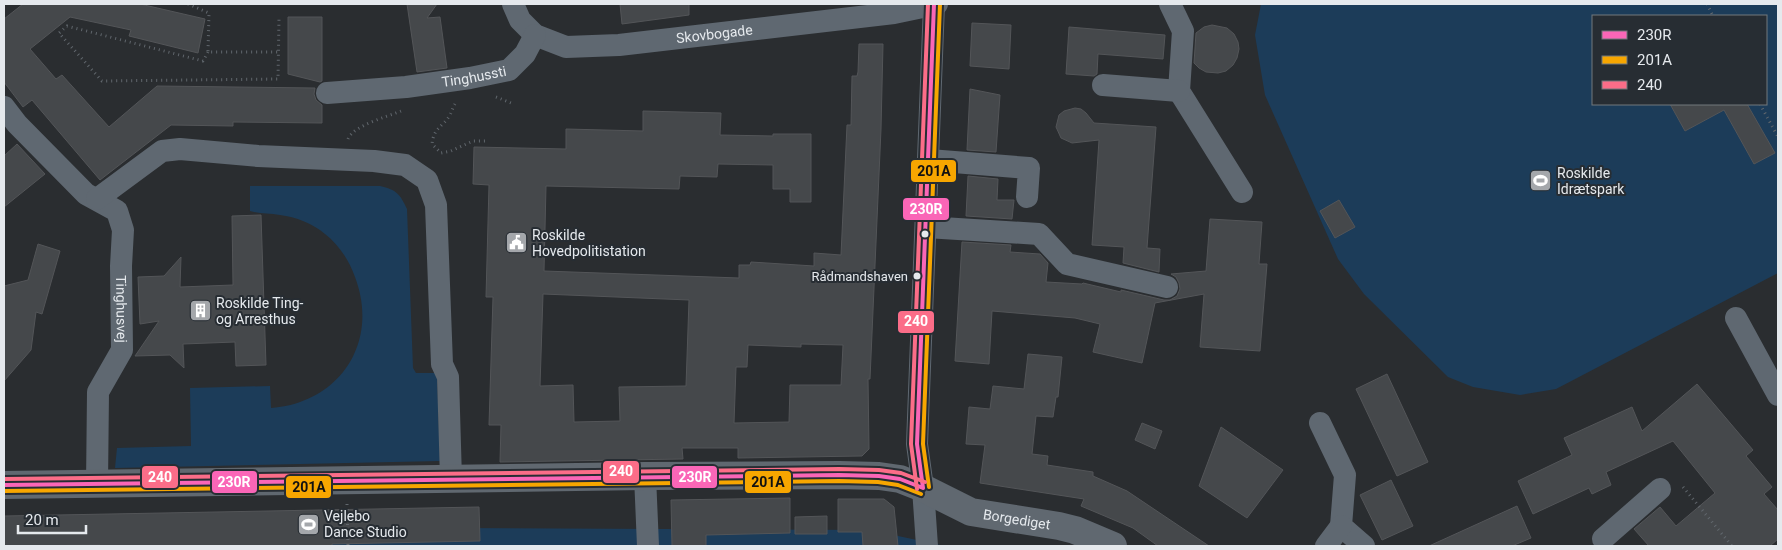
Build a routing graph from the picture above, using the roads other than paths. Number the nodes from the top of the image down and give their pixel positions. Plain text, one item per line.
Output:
1 (513, 4) edge
2 (935, 4) edge
3 (1170, 4) edge
4 (786, 14) edge
5 (536, 35) junction
6 (1103, 85) dead end
7 (1179, 91) junction
8 (327, 93) dead end
9 (4, 107) edge
10 (929, 160) junction
11 (1242, 192) dead end
12 (1027, 198) dead end
13 (97, 199) junction
14 (926, 227) junction
15 (1167, 287) dead end
16 (1736, 318) dead end
17 (1778, 395) edge
18 (1320, 423) dead end
19 (645, 476) junction
20 (451, 480) junction
21 (4, 485) edge
22 (97, 485) junction
23 (923, 488) junction
24 (1660, 489) road end
25 (1340, 526) junction
26 (1599, 544) edge
27 (648, 546) edge
28 (927, 546) edge
29 (1113, 546) edge
30 (1326, 546) edge
31 (1364, 546) edge

1 - 5 street, Skovbogade
2 - 4 street, Skovbogade
2 - 10 street
3 - 7 street
4 - 5 street, Skovbogade
5 - 8 street, Tinghussti
6 - 7 street
7 - 11 street
9 - 13 street, Tinghusvej
10 - 12 street
10 - 14 street
13 - 20 street
13 - 22 street, Tinghusvej
14 - 15 street
14 - 23 street
16 - 17 street
18 - 25 street
19 - 20 main road, Borgediget
19 - 23 main road, Borgediget
19 - 27 street
20 - 22 main road, Borgediget
21 - 22 main road, Borgediget
23 - 28 street
23 - 29 main road, Borgediget
24 - 26 street
25 - 30 street
25 - 31 street

